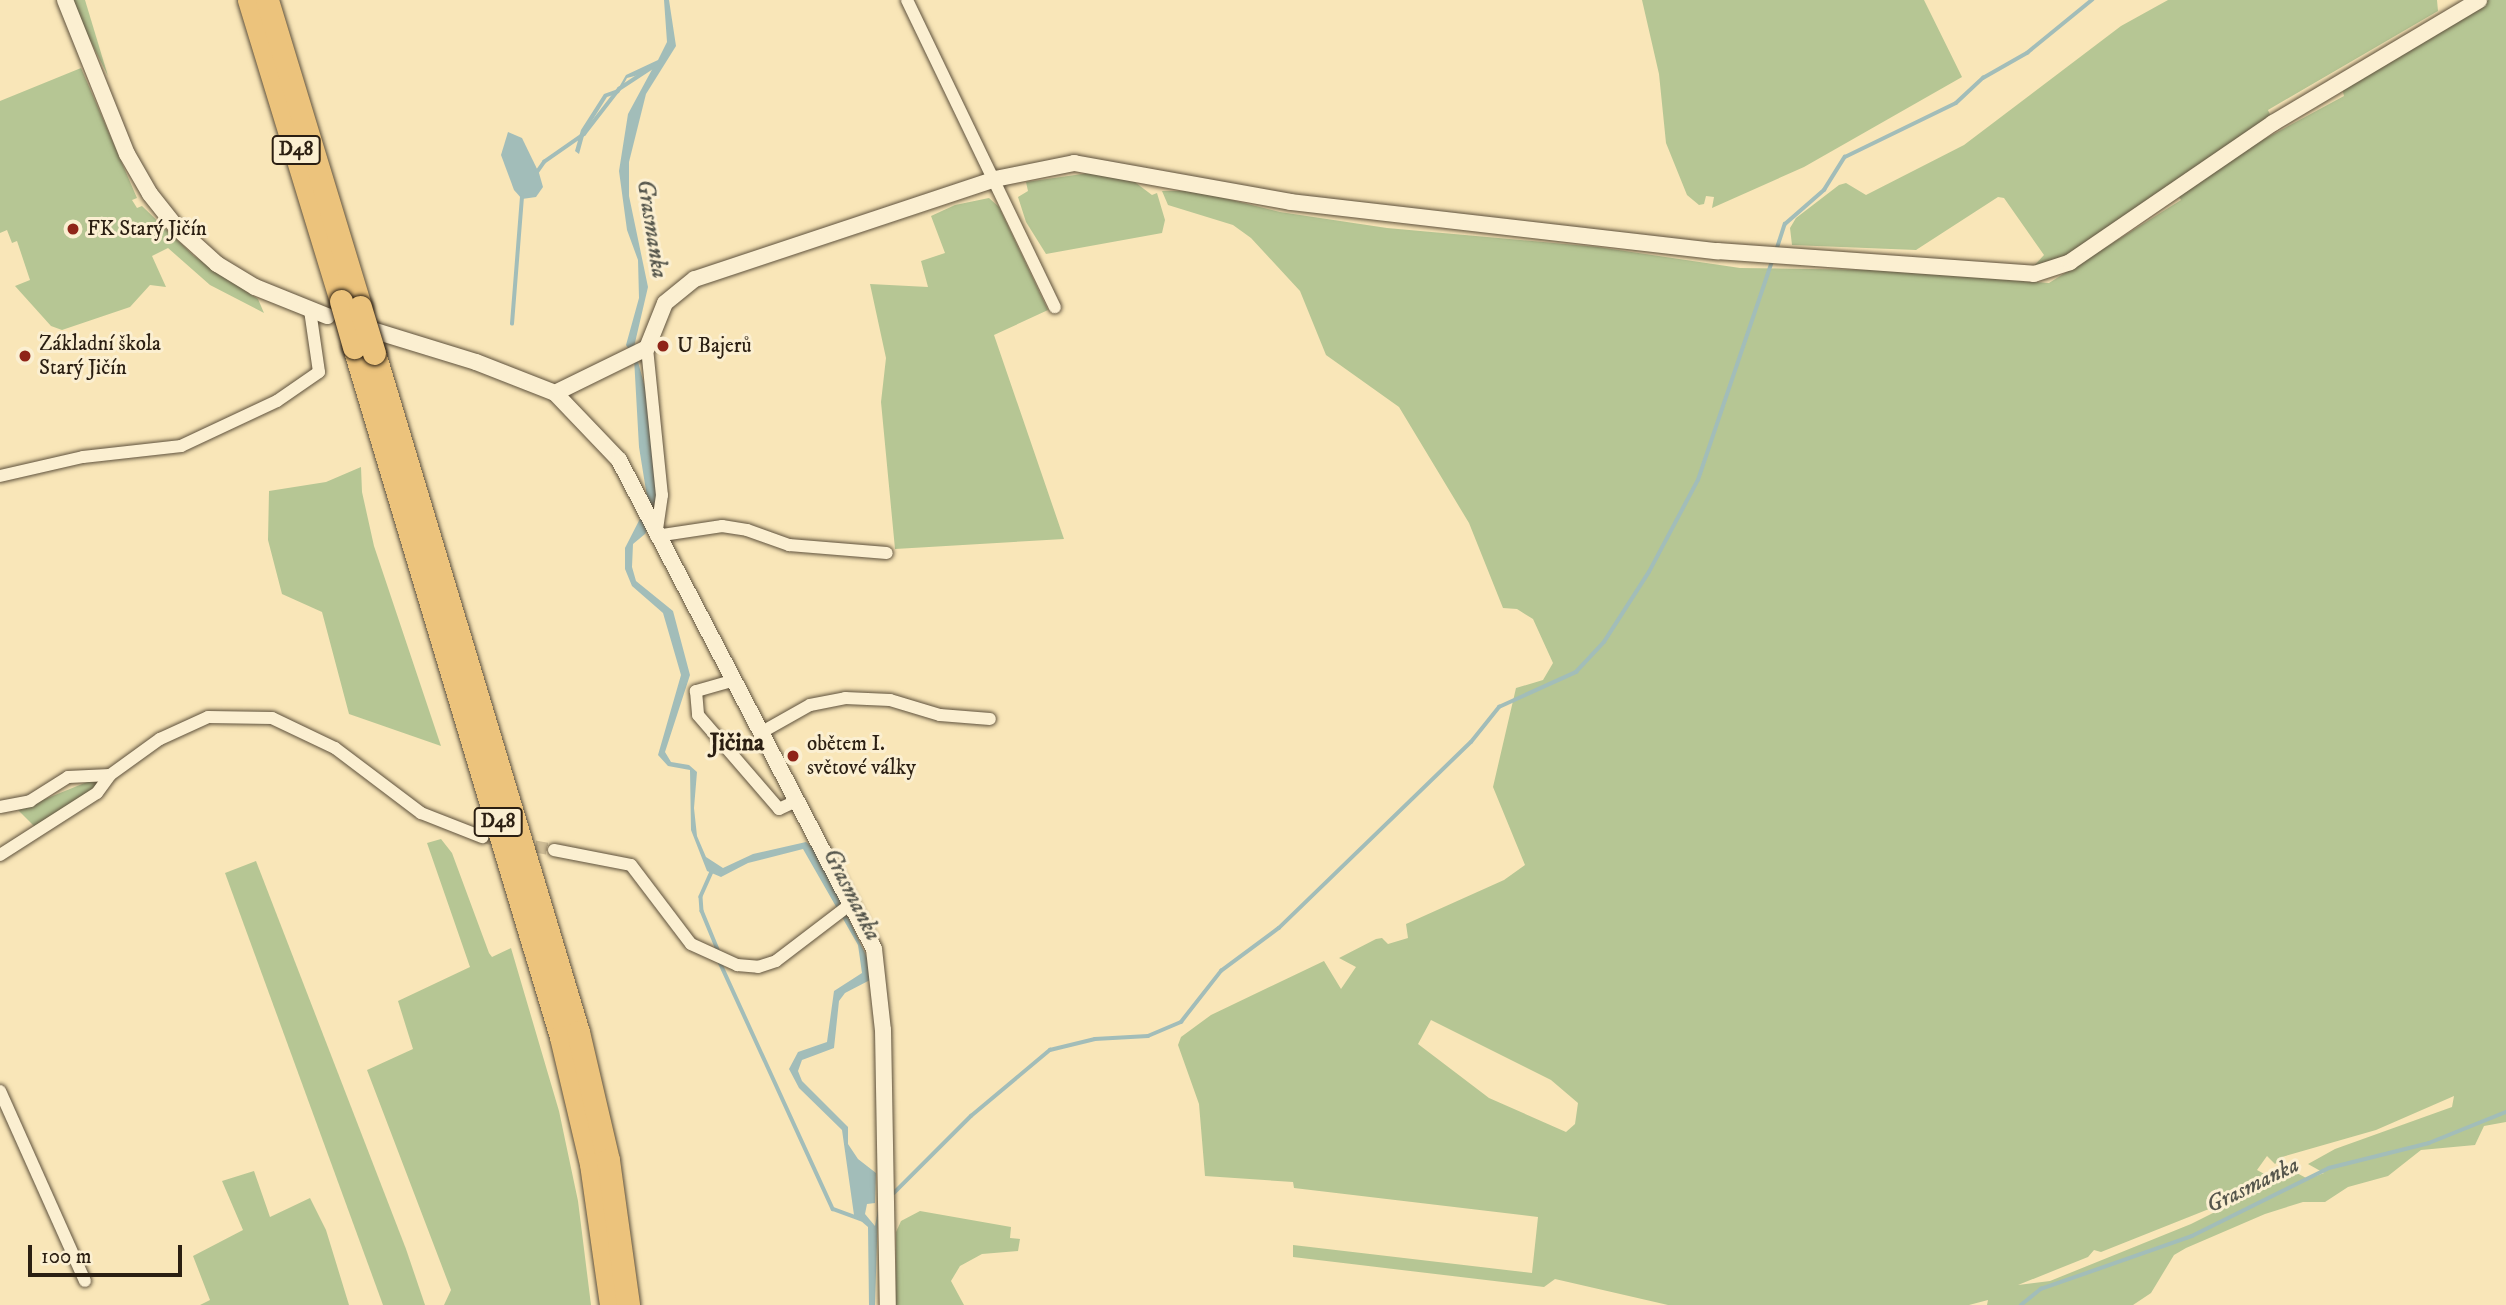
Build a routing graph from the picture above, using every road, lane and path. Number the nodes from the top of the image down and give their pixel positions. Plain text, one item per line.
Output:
1 (65, 0) edge
2 (249, 0) edge
3 (267, 0) edge
4 (907, 0) edge
5 (2479, 0) edge
6 (995, 179) junction
7 (1055, 307) dead end
8 (310, 310) junction
9 (352, 325) junction
10 (640, 352) junction
11 (555, 393) junction
12 (0, 477) edge
13 (650, 525) junction
14 (887, 553) dead end
15 (734, 680) junction
16 (990, 719) dead end
17 (762, 732) junction
18 (110, 775) junction
19 (799, 800) junction
20 (0, 807) edge
21 (482, 837) tunnel mouth
22 (555, 850) tunnel mouth
23 (0, 855) edge
24 (844, 909) junction
25 (0, 1093) edge
26 (85, 1281) dead end
27 (611, 1305) edge
28 (628, 1305) edge
29 (888, 1305) edge

1 - 8 street
2 - 9 highway, D48
3 - 9 highway, D48
4 - 6 street
5 - 6 street
6 - 7 street
6 - 10 street
8 - 9 street
8 - 12 street
9 - 11 street
9 - 27 highway, D48
9 - 28 highway, D48
10 - 11 street
10 - 13 street
11 - 13 street
13 - 14 street
13 - 15 street
15 - 17 street
15 - 19 street
16 - 17 street
17 - 19 street
18 - 20 street
18 - 21 street
18 - 23 street
19 - 24 street
22 - 24 street
24 - 29 street
25 - 26 street

